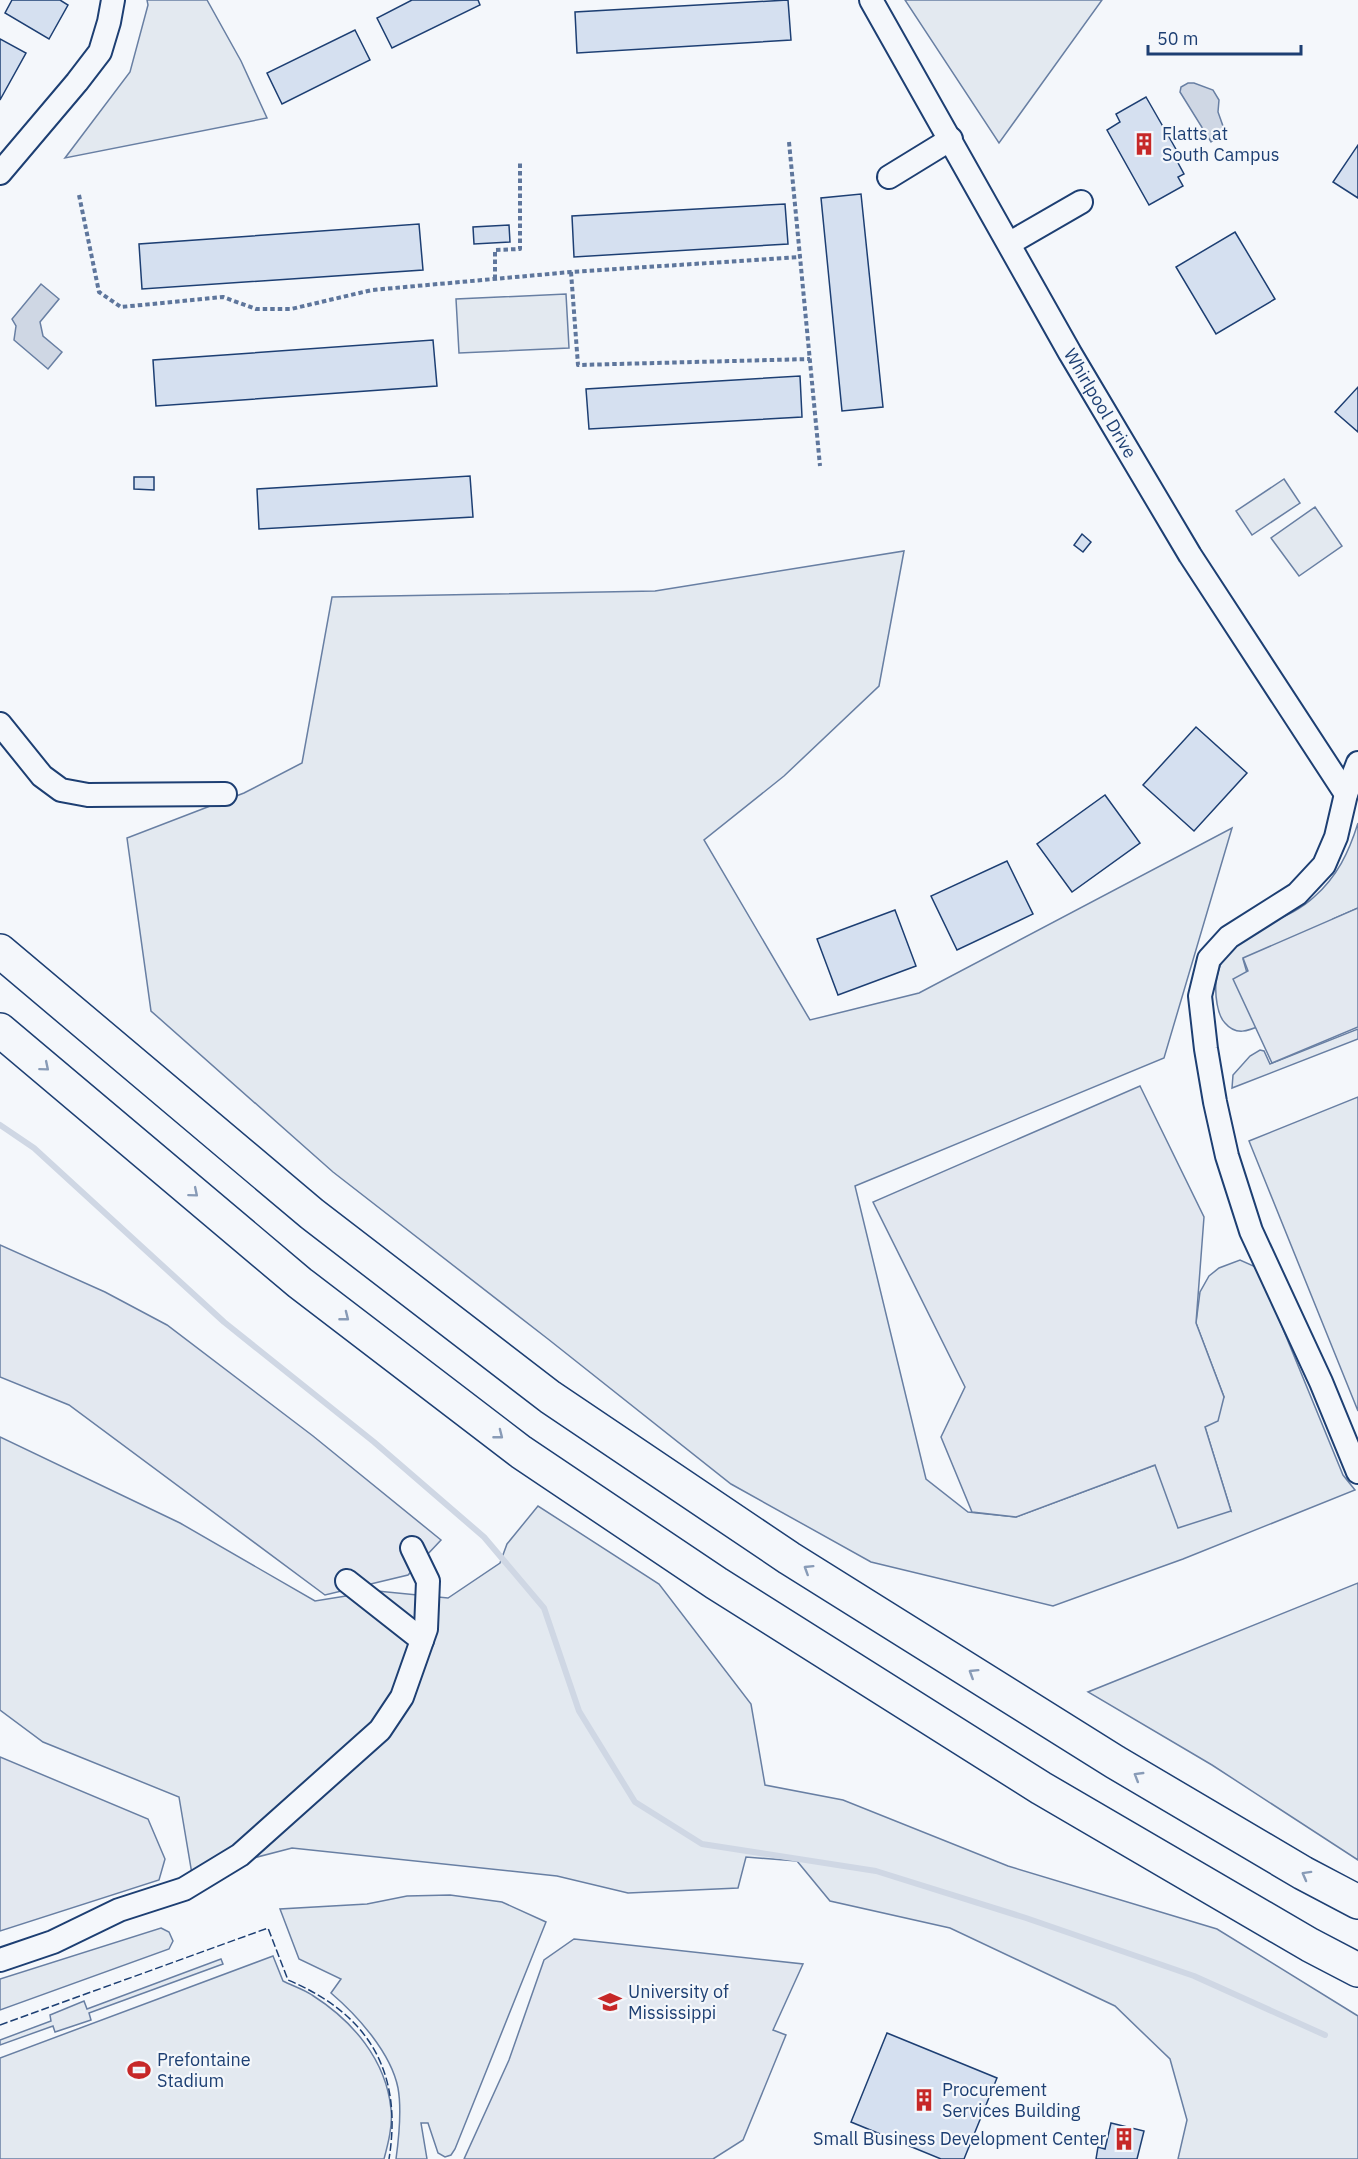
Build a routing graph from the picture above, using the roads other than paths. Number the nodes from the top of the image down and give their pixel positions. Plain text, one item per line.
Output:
1 (113, 0) edge
2 (872, 0) edge
3 (951, 139) junction
4 (0, 173) edge
5 (890, 177) dead end
6 (1081, 202) dead end
7 (1010, 243) junction
8 (0, 724) edge
9 (1358, 763) edge
10 (225, 794) dead end
11 (1346, 795) junction
12 (0, 951) edge
13 (0, 1030) edge
14 (1358, 1472) edge
15 (412, 1548) dead end
16 (347, 1581) dead end
17 (422, 1640) junction
18 (1358, 1902) edge
19 (1310, 1945) junction
20 (0, 1960) edge
21 (1358, 1970) edge
22 (1358, 1976) edge

1 - 4 street
2 - 3 street, Whirlpool Drive
3 - 5 street
3 - 7 street, Whirlpool Drive
6 - 7 street
7 - 11 street, Whirlpool Drive
8 - 10 street
9 - 11 street
11 - 14 street
18 -> 12 highway
13 -> 19 highway
15 - 17 street
16 - 17 street
17 - 20 street
19 - 21 highway
19 - 22 highway

